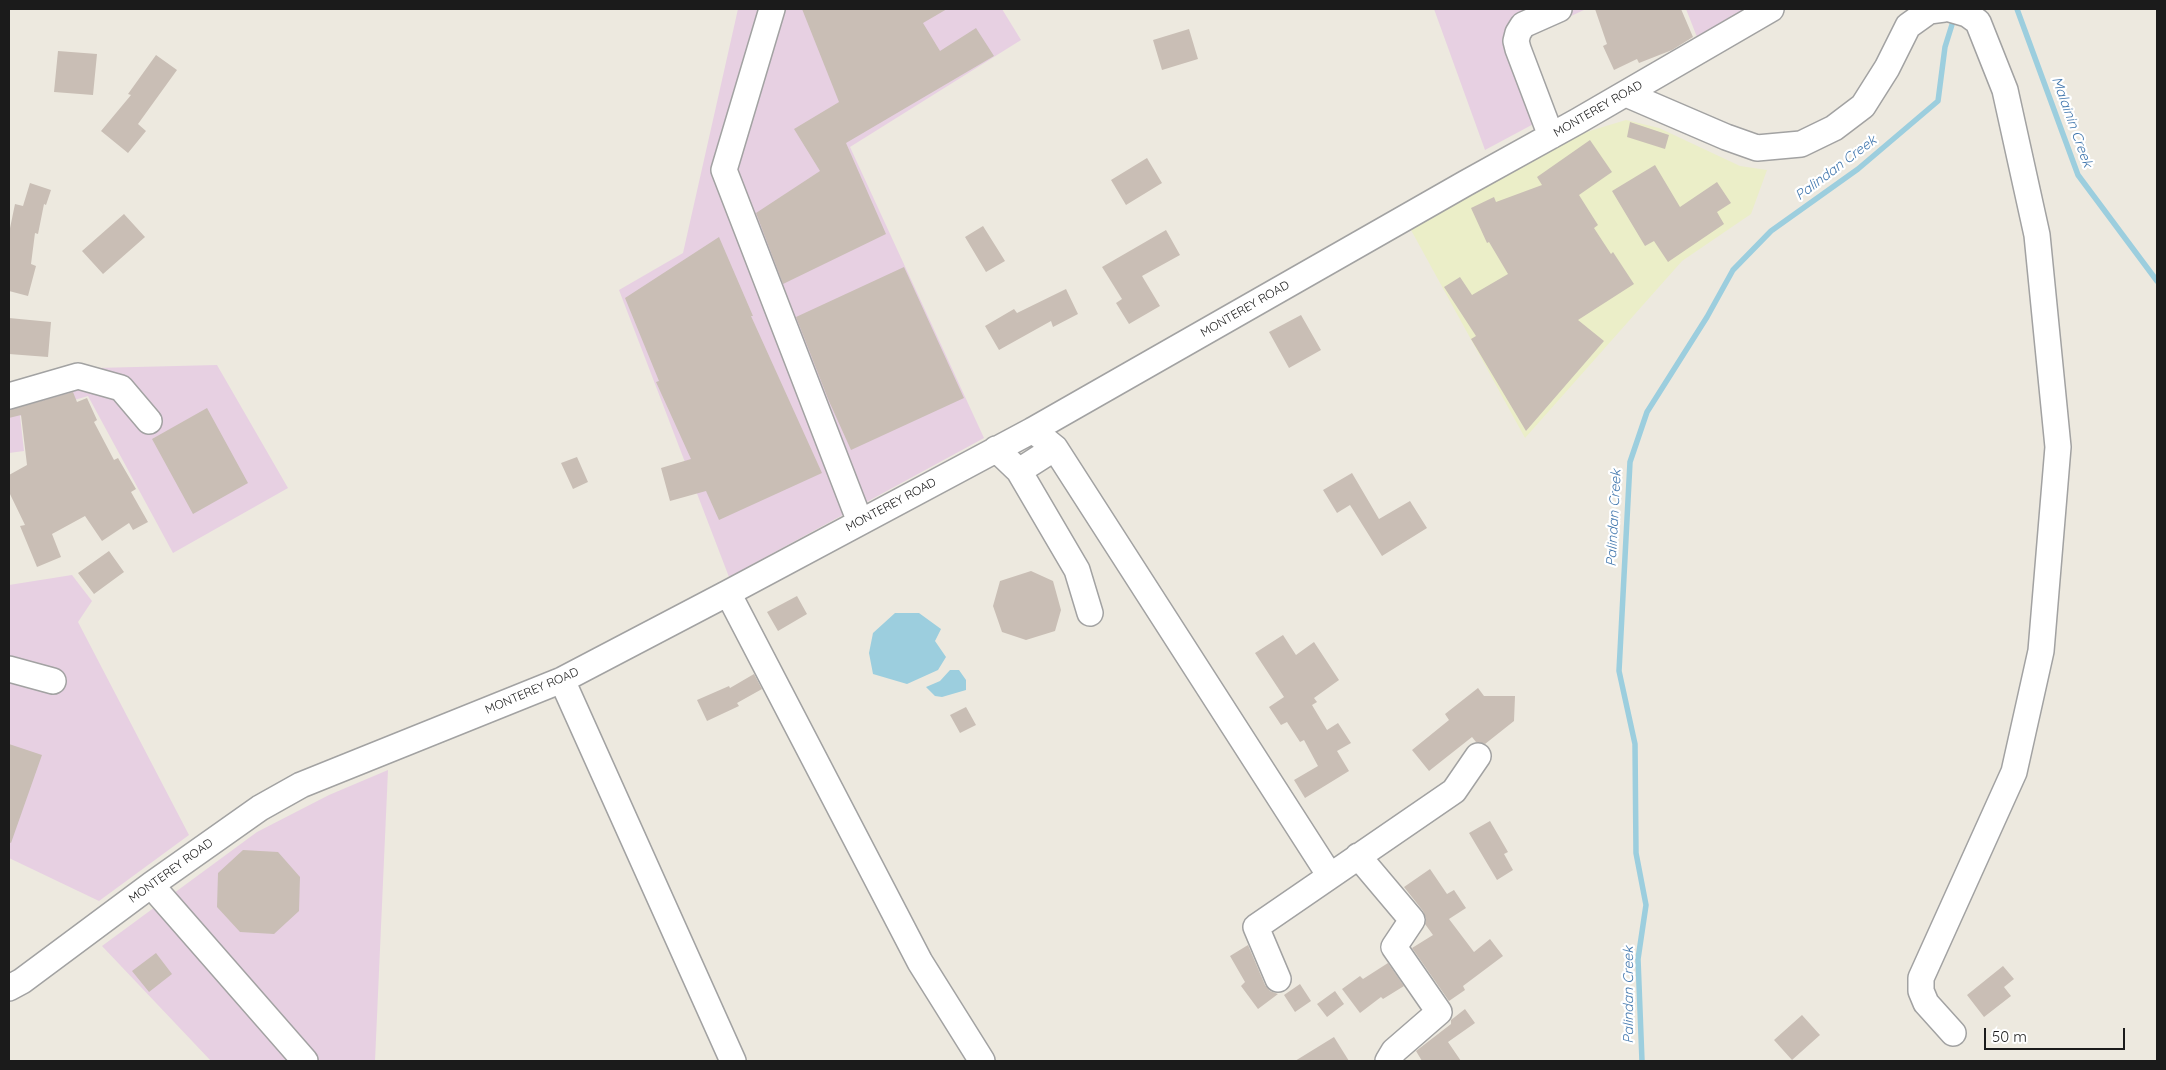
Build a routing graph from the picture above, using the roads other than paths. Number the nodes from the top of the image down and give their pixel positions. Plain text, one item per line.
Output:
1 (772, 9) edge
2 (1559, 9) edge
3 (1771, 9) edge
4 (1954, 10) edge
5 (1626, 94) junction
6 (1551, 136) junction
7 (9, 396) edge
8 (149, 422) dead end
9 (1033, 430) junction
10 (1056, 448) junction
11 (996, 449) junction
12 (1019, 471) junction
13 (860, 522) junction
14 (728, 593) junction
15 (1090, 612) dead end
16 (9, 669) edge
17 (562, 680) junction
18 (53, 681) dead end
19 (1478, 756) dead end
20 (1358, 856) junction
21 (1330, 876) junction
22 (151, 885) junction
23 (1278, 979) dead end
24 (9, 988) edge
25 (1953, 1033) dead end
26 (305, 1061) edge
27 (733, 1061) edge
28 (982, 1061) edge
29 (1388, 1061) edge

1 - 13 street
2 - 6 street
3 - 5 street, MONTEREY ROAD
4 - 5 street
4 - 25 street
5 - 6 street, MONTEREY ROAD
6 - 9 street, MONTEREY ROAD
7 - 8 street
9 - 10 street
9 - 11 street, MONTEREY ROAD
10 - 12 street
10 - 21 street
11 - 12 street
11 - 13 street, MONTEREY ROAD
12 - 15 street
13 - 14 street, MONTEREY ROAD
14 - 17 street, MONTEREY ROAD
14 - 28 street
16 - 18 street
17 - 22 street, MONTEREY ROAD
17 - 27 street
19 - 20 street
20 - 21 street
20 - 29 street
21 - 23 street
22 - 24 street, MONTEREY ROAD
22 - 26 street

